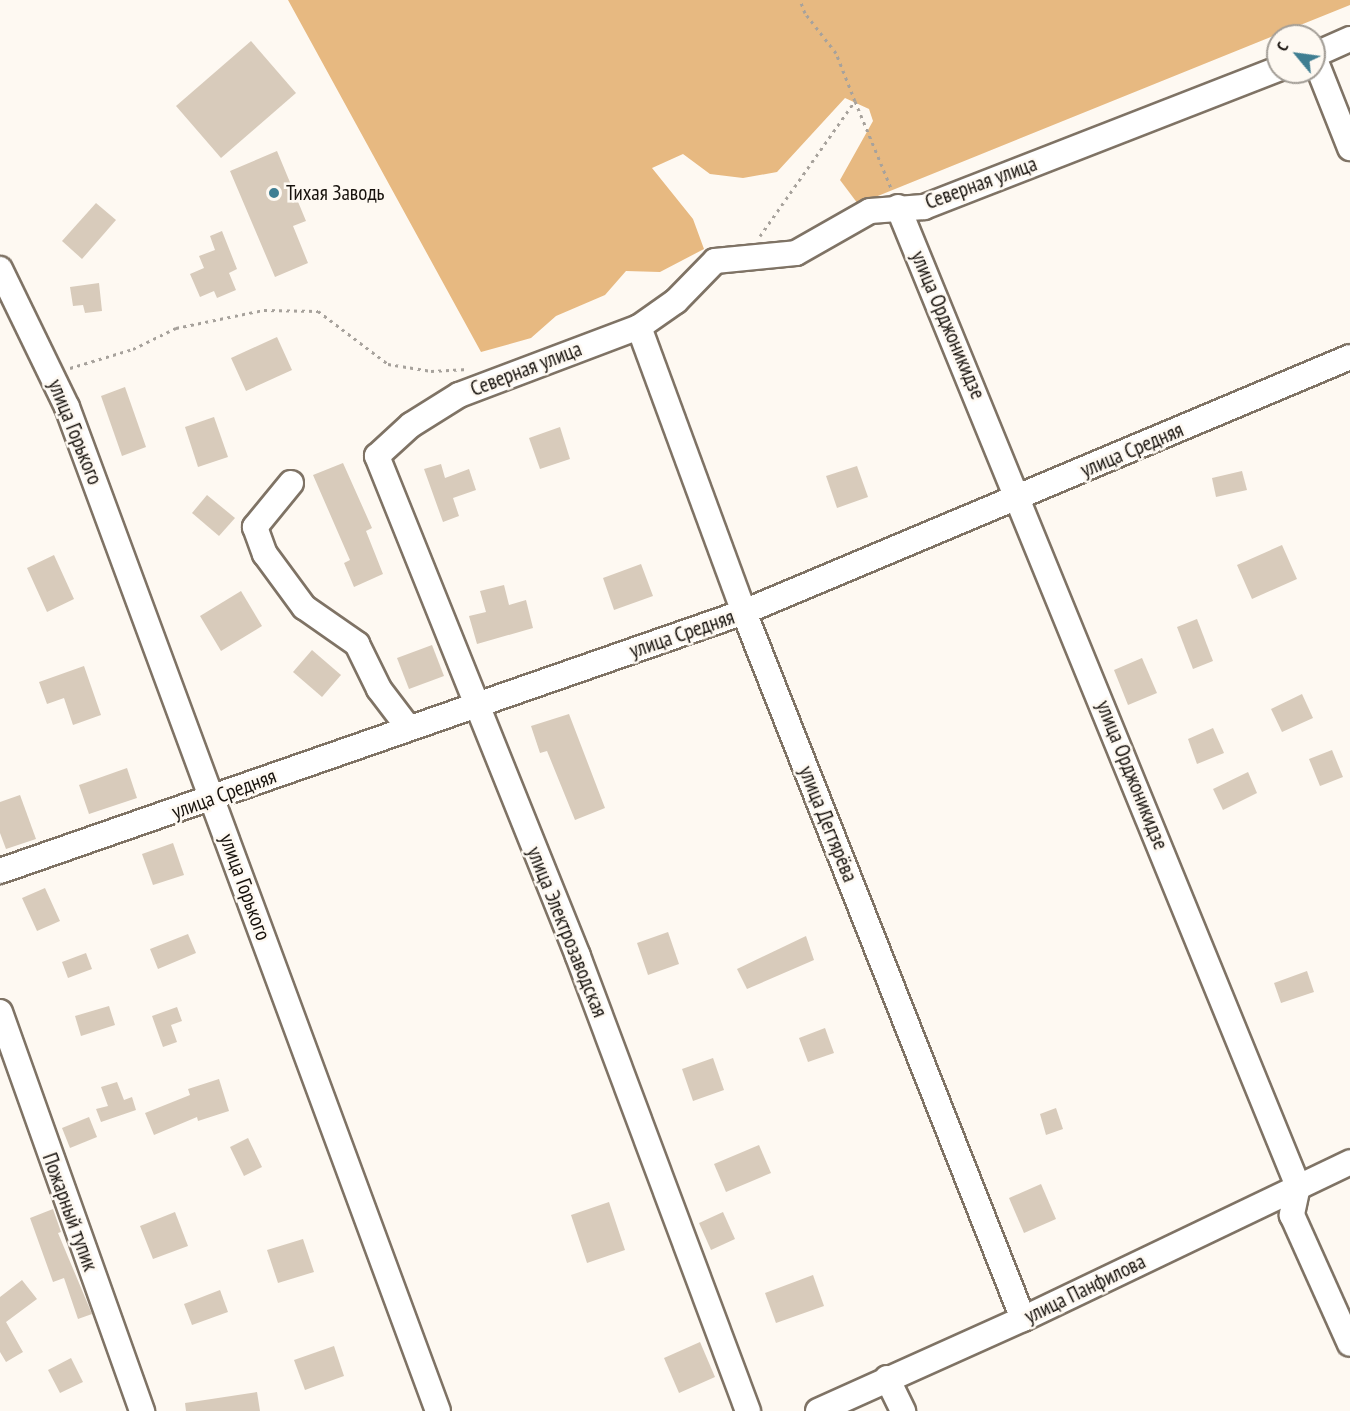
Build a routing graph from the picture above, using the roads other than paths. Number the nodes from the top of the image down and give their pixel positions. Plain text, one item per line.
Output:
1 (1350, 39) edge
2 (1326, 50) edge
3 (1266, 74) edge
4 (1325, 84) edge
5 (1350, 148) edge
6 (898, 207) junction
7 (0, 269) edge
8 (639, 327) junction
9 (1350, 357) edge
10 (377, 456) joint
11 (291, 483) dead end
12 (1020, 498) junction
13 (744, 612) junction
14 (476, 705) junction
15 (408, 727) junction
16 (212, 799) junction
17 (0, 871) edge
18 (0, 1012) edge
19 (1350, 1162) edge
20 (1298, 1186) junction
21 (1023, 1318) junction
22 (1350, 1344) edge
23 (887, 1378) junction
24 (142, 1411) edge
25 (438, 1411) edge
26 (748, 1411) edge
27 (818, 1411) edge
28 (903, 1411) edge

1 - 2 street
3 - 6 street, Северная улица
4 - 5 street
6 - 8 street, Северная улица
6 - 12 street, улица Орджоникидзе
7 - 16 street, улица Горького
8 - 10 street, Северная улица
8 - 13 street, улица Дегтярёва
9 - 12 street, улица Средняя
10 - 14 street, улица Электрозаводская
11 - 15 street
12 - 13 street, улица Средняя
12 - 20 street, улица Орджоникидзе
13 - 14 street, улица Средняя
13 - 21 street, улица Дегтярёва
14 - 15 street, улица Средняя
14 - 26 street, улица Электрозаводская
15 - 16 street, улица Средняя
16 - 17 street, улица Средняя
16 - 25 street, улица Горького
18 - 24 street, Пожарный тупик
19 - 20 street, улица Панфилова
20 - 21 street, улица Панфилова
20 - 22 street
21 - 23 street, улица Панфилова
23 - 27 street, улица Панфилова
23 - 28 street

